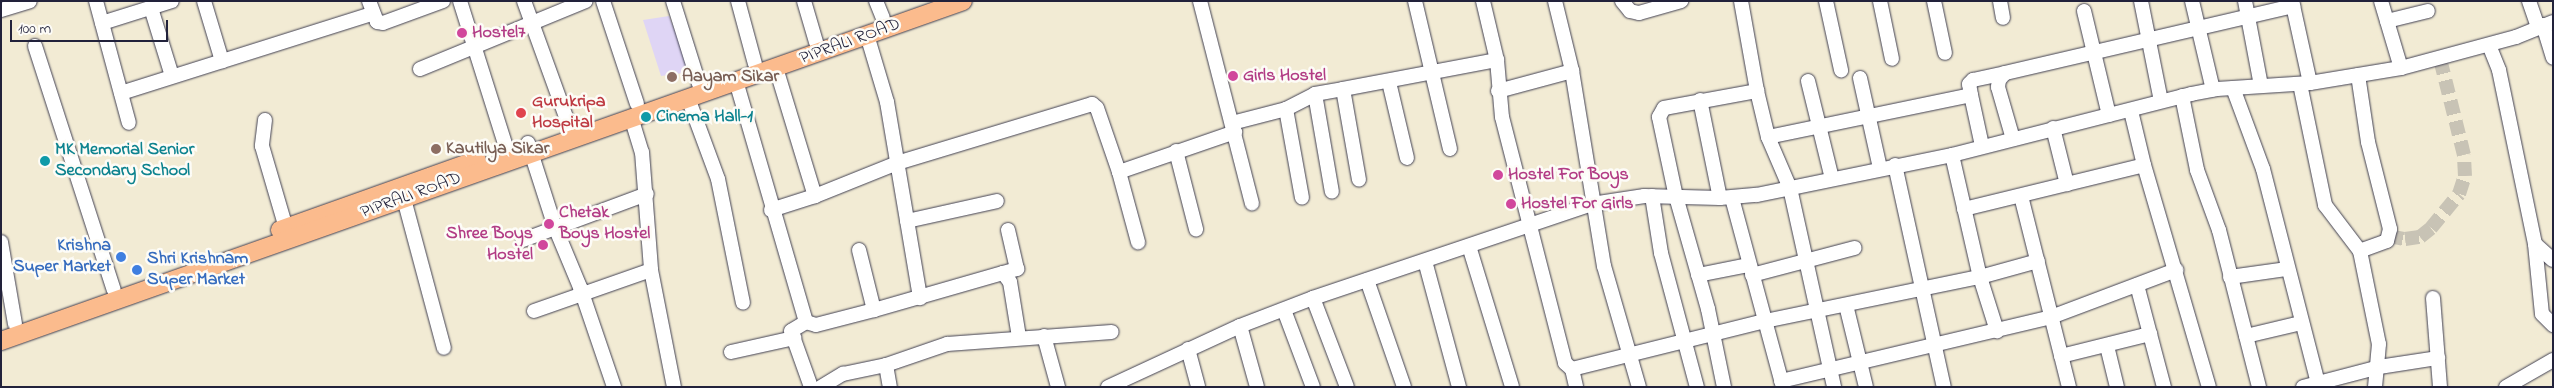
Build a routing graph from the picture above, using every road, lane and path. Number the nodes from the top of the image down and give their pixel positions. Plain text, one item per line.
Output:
1 (30, 1) edge
2 (96, 1) edge
3 (172, 1) edge
4 (204, 1) edge
5 (443, 1) edge
6 (460, 1) edge
7 (524, 1) edge
8 (586, 1) edge
9 (603, 1) edge
10 (673, 1) edge
11 (738, 1) edge
12 (804, 1) edge
13 (876, 1) edge
14 (930, 1) edge
15 (963, 1) edge
16 (1200, 1) edge
17 (1415, 1) edge
18 (1483, 1) edge
19 (1554, 1) edge
20 (1622, 1) edge
21 (1681, 1) edge
22 (1741, 1) edge
23 (1826, 1) edge
24 (1880, 1) edge
25 (1934, 1) edge
26 (2000, 1) edge
27 (2141, 1) edge
28 (2192, 1) edge
29 (2245, 1) edge
30 (2381, 1) edge
31 (2529, 1) edge
32 (2292, 3) edge
33 (370, 7) edge
34 (151, 8) junction
35 (1, 10) edge
36 (2084, 10) dead end
37 (2428, 11) dead end
38 (2248, 16) junction
39 (883, 18) junction
40 (2003, 18) dead end
41 (2387, 21) junction
42 (102, 23) junction
43 (532, 24) junction
44 (2544, 24) edge
45 (2198, 28) junction
46 (868, 35) junction
47 (2149, 39) junction
48 (816, 42) junction
49 (2490, 45) junction
50 (35, 46) dead end
51 (476, 48) junction
52 (2094, 52) junction
53 (1945, 53) dead end
54 (2553, 56) edge
55 (1892, 59) dead end
56 (1497, 60) junction
57 (222, 61) junction
58 (755, 64) junction
59 (776, 68) junction
60 (2401, 68) junction
61 (420, 69) dead end
62 (1433, 70) junction
63 (1841, 70) dead end
64 (1572, 71) junction
65 (2005, 73) junction
66 (2358, 75) junction
67 (172, 76) junction
68 (1860, 78) dead end
69 (736, 81) junction
70 (1808, 81) dead end
71 (1388, 82) junction
72 (699, 84) junction
73 (2305, 84) junction
74 (2260, 86) junction
75 (2234, 88) junction
76 (1342, 89) junction
77 (2212, 90) junction
78 (1498, 91) junction
79 (1756, 91) junction
80 (121, 93) junction
81 (1315, 94) junction
82 (1971, 95) junction
83 (2182, 96) junction
84 (688, 98) junction
85 (1700, 100) junction
86 (2161, 101) junction
87 (1286, 109) junction
88 (634, 110) junction
89 (2131, 111) junction
90 (1870, 114) junction
91 (2109, 114) junction
92 (265, 120) dead end
93 (129, 123) dead end
94 (1819, 126) junction
95 (570, 128) junction
96 (1234, 128) junction
97 (2053, 128) junction
98 (1768, 137) junction
99 (2013, 139) junction
100 (1982, 146) junction
101 (530, 148) junction
102 (1450, 149) dead end
103 (507, 150) junction
104 (1176, 151) junction
105 (1952, 155) junction
106 (1407, 158) dead end
107 (897, 163) junction
108 (1895, 165) junction
109 (2144, 165) junction
110 (1880, 168) junction
111 (1119, 172) junction
112 (1832, 179) junction
113 (1359, 180) dead end
114 (2067, 184) junction
115 (1790, 188) junction
116 (1332, 192) dead end
117 (648, 194) junction
118 (815, 196) junction
119 (1652, 196) junction
120 (2021, 196) junction
121 (1676, 197) junction
122 (1302, 198) dead end
123 (1726, 198) junction
124 (404, 199) junction
125 (996, 201) dead end
126 (1252, 203) dead end
127 (1592, 204) junction
128 (1964, 209) junction
129 (771, 210) junction
130 (907, 221) junction
131 (1531, 226) junction
132 (555, 227) junction
133 (286, 228) junction
134 (1008, 230) dead end
135 (1196, 230) dead end
136 (523, 240) dead end
137 (1, 242) edge
138 (1138, 242) dead end
139 (2536, 244) junction
140 (1470, 246) junction
141 (1854, 248) dead end
142 (859, 250) dead end
143 (2360, 251) junction
144 (2553, 260) edge
145 (1424, 261) junction
146 (1807, 261) junction
147 (2038, 261) junction
148 (2287, 269) junction
149 (651, 270) junction
150 (1751, 270) junction
151 (2176, 270) junction
152 (1003, 273) junction
153 (1698, 275) junction
154 (1980, 277) junction
155 (2230, 277) junction
156 (1367, 280) junction
157 (2136, 286) junction
158 (1921, 288) junction
159 (114, 290) junction
160 (582, 292) junction
161 (920, 298) junction
162 (1313, 298) junction
163 (2433, 298) dead end
164 (743, 303) dead end
165 (1846, 305) junction
166 (874, 310) junction
167 (1284, 310) junction
168 (534, 311) dead end
169 (1817, 312) junction
170 (2051, 317) junction
171 (1765, 321) junction
172 (806, 322) junction
173 (2301, 323) junction
174 (2553, 325) edge
175 (8, 326) edge
176 (1240, 326) junction
177 (1112, 332) dead end
178 (1997, 332) junction
179 (1714, 334) junction
180 (2150, 334) junction
181 (1044, 336) junction
182 (2246, 336) junction
183 (1019, 337) junction
184 (794, 338) junction
185 (1686, 340) junction
186 (1, 341) edge
187 (2107, 346) junction
188 (1934, 347) junction
189 (444, 348) dead end
190 (1188, 349) junction
191 (731, 352) dead end
192 (1632, 354) junction
193 (2061, 356) junction
194 (2438, 358) junction
195 (2553, 360) edge
196 (1860, 363) junction
197 (886, 365) junction
198 (2379, 367) junction
199 (1572, 369) junction
200 (1831, 370) junction
201 (1141, 380) edge
202 (1782, 384) edge
203 (2318, 384) edge
204 (614, 387) edge
205 (674, 387) edge
206 (811, 387) edge
207 (821, 387) edge
208 (890, 387) edge
209 (1058, 387) edge
210 (1108, 387) edge
211 (1198, 387) edge
212 (1257, 387) edge
213 (1313, 387) edge
214 (1347, 387) edge
215 (1404, 387) edge
216 (1459, 387) edge
217 (1512, 387) edge
218 (1576, 387) edge
219 (1639, 387) edge
220 (1696, 387) edge
221 (1724, 387) edge
222 (1834, 387) edge
223 (1866, 387) edge
224 (1944, 387) edge
225 (2069, 387) edge
226 (2117, 387) edge
227 (2164, 387) edge
228 (2209, 387) edge
229 (2259, 387) edge
230 (2302, 387) edge
231 (2376, 387) edge
232 (2440, 387) edge
233 (2506, 387) edge

1 - 35 street
2 - 42 street
3 - 34 street
4 - 57 street
5 - 33 street
6 - 51 street
7 - 43 street
8 - 43 street
9 - 88 street
10 - 72 street
11 - 58 street
12 - 48 street
13 - 39 street
14 - 39 main road
15 - 46 main road, PIPRALI ROAD
16 - 96 street
17 - 62 street
18 - 56 street
19 - 64 street
20 - 21 street
22 - 79 street
23 - 63 street
24 - 55 street
25 - 53 street
26 - 40 street
27 - 47 street
28 - 45 street
29 - 38 street
30 - 41 street
31 - 44 street
32 - 38 street
32 - 73 street
33 - 57 street
34 - 42 street
34 - 67 street
36 - 52 street
37 - 41 street
38 - 45 street
38 - 74 street
39 - 48 main road
41 - 60 street
42 - 80 street
43 - 51 street
43 - 95 street
44 - 49 street
44 - 54 street
45 - 47 street
45 - 77 street
46 - 59 main road, PIPRALI ROAD
46 - 107 street
47 - 52 street
47 - 86 street
48 - 58 main road
49 - 60 street
49 - 139 street
50 - 159 street
51 - 61 street
51 - 103 street
52 - 65 street
52 - 91 street
56 - 62 street
56 - 78 street
57 - 67 street
58 - 72 main road
59 - 69 main road, PIPRALI ROAD
59 - 118 street
60 - 66 street
62 - 71 street
62 - 102 street
64 - 78 street
64 - 127 street
65 - 82 street
65 - 99 street
66 - 73 street
66 - 143 street
67 - 80 street
68 - 90 street
69 - 84 main road, PIPRALI ROAD
69 - 129 street
70 - 94 street
71 - 76 street
71 - 106 street
72 - 88 main road
73 - 74 street
73 - 143 street
74 - 75 street
75 - 77 street
75 - 148 street
76 - 81 street
76 - 113 street
77 - 83 street
78 - 131 street
79 - 85 street
79 - 98 street
80 - 93 street
81 - 87 street
81 - 116 street
82 - 90 street
82 - 100 street
83 - 86 street
83 - 155 street
84 - 88 main road, PIPRALI ROAD
84 - 164 street
85 - 121 street
85 - 123 street
86 - 89 street
87 - 96 street
87 - 122 street
88 - 95 main road
88 - 101 main road, PIPRALI ROAD
88 - 117 street
89 - 91 street
89 - 109 street
90 - 94 street
90 - 110 street
91 - 97 street
92 - 133 street
94 - 98 street
94 - 112 street
95 - 101 main road
96 - 104 street
96 - 126 street
97 - 99 street
97 - 114 street
98 - 115 street
99 - 100 street
100 - 105 street
101 - 103 main road
101 - 124 main road, PIPRALI ROAD
101 - 132 street
103 - 133 main road
104 - 111 street
104 - 135 street
105 - 108 street
105 - 128 street
107 - 111 street
107 - 118 street
107 - 130 street
108 - 110 street
108 - 158 street
109 - 114 street
109 - 151 street
110 - 112 street
111 - 138 street
112 - 115 street
114 - 120 street
115 - 123 street
115 - 146 street
117 - 132 street
117 - 149 street
118 - 129 street
119 - 121 street
119 - 127 street
119 - 185 street
120 - 128 street
120 - 147 street
121 - 123 street
121 - 153 street
123 - 150 street
124 - 186 main road, PIPRALI ROAD
124 - 189 street
125 - 130 street
127 - 131 street
127 - 192 street
128 - 154 street
129 - 172 street
130 - 161 street
131 - 140 street
131 - 199 street
132 - 136 street
132 - 160 street
133 - 159 main road
134 - 152 street
137 - 175 street
139 - 144 street
139 - 174 street
140 - 145 street
140 - 217 street
141 - 146 street
142 - 166 street
143 - 198 street
145 - 156 street
145 - 216 street
146 - 150 street
146 - 169 street
147 - 154 street
147 - 170 street
148 - 155 street
148 - 173 street
149 - 160 street
149 - 205 street
150 - 153 street
150 - 171 street
151 - 157 street
151 - 228 street
152 - 161 street
152 - 183 street
153 - 179 street
154 - 158 street
154 - 178 street
155 - 182 street
156 - 162 street
156 - 215 street
157 - 170 street
157 - 180 street
158 - 165 street
158 - 188 street
159 - 175 main road
160 - 168 street
160 - 204 street
161 - 166 street
162 - 167 street
162 - 214 street
163 - 194 street
165 - 169 street
165 - 196 street
166 - 172 street
167 - 176 street
167 - 213 street
169 - 171 street
169 - 200 street
170 - 178 street
170 - 193 street
171 - 179 street
171 - 202 street
172 - 184 street
173 - 182 street
173 - 203 street
176 - 190 street
176 - 212 street
177 - 181 street
178 - 188 street
179 - 185 street
179 - 221 street
180 - 187 street
180 - 227 street
181 - 183 street
181 - 209 street
182 - 229 street
183 - 197 street
184 - 191 street
184 - 206 street
185 - 192 street
185 - 220 street
187 - 193 street
187 - 226 street
188 - 196 street
188 - 224 street
190 - 201 street
190 - 211 street
192 - 199 street
192 - 219 street
193 - 225 street
194 - 198 street
194 - 232 street
195 - 233 street
196 - 200 street
196 - 223 street
197 - 207 street
197 - 208 street
198 - 203 street
198 - 231 street
199 - 218 street
200 - 202 street
200 - 222 street
201 - 210 street
203 - 230 street

